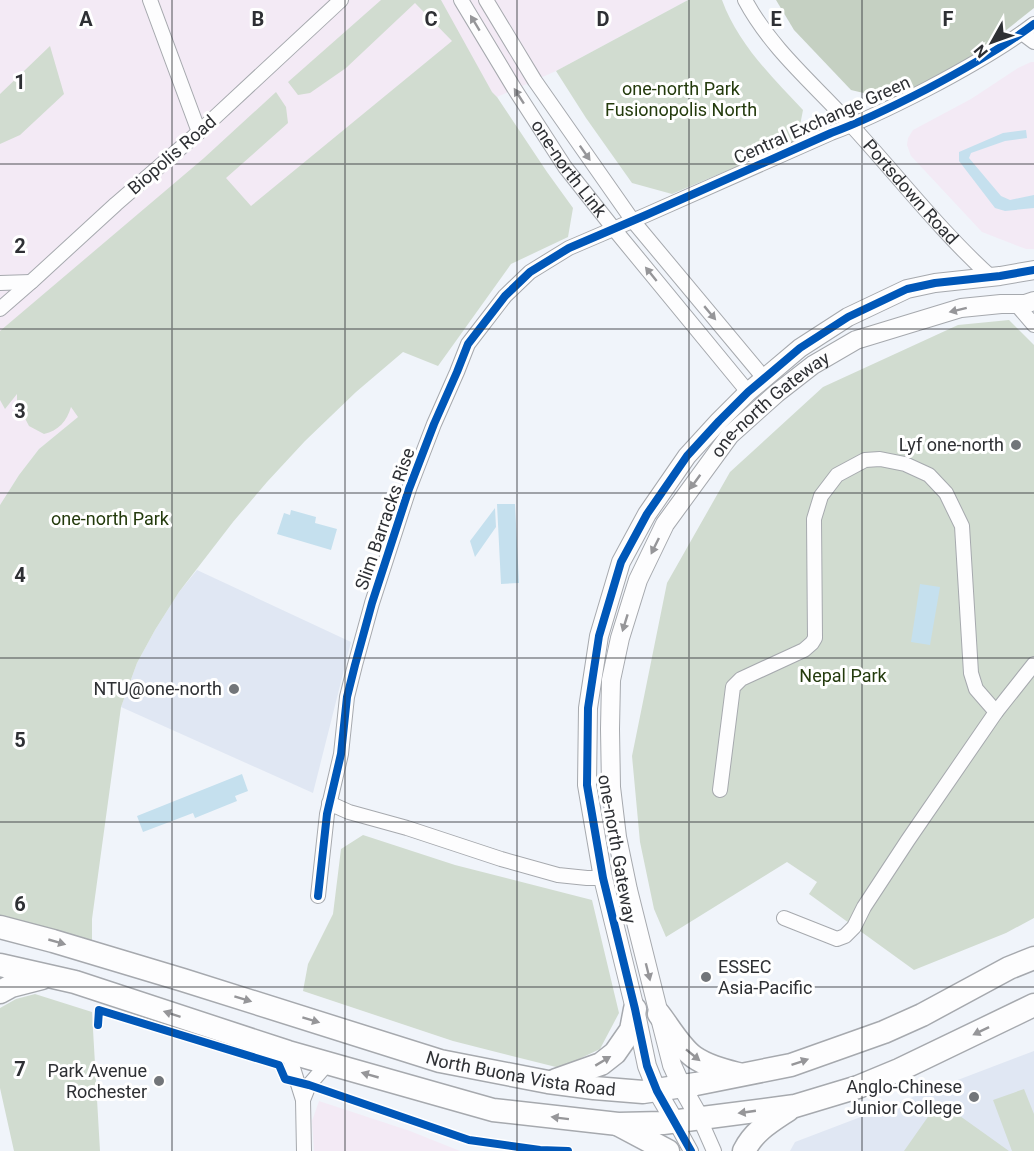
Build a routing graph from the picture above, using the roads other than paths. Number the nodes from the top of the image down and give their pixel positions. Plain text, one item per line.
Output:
1 (150, 0) edge
2 (341, 0) edge
3 (461, 0) edge
4 (486, 0) edge
5 (745, 0) edge
6 (1034, 24) edge
7 (1022, 33) junction
8 (1034, 42) edge
9 (852, 126) junction
10 (199, 132) junction
11 (633, 221) junction
12 (614, 229) junction
13 (1034, 270) edge
14 (991, 277) junction
15 (0, 282) edge
16 (31, 282) junction
17 (1025, 303) edge
18 (0, 309) edge
19 (1034, 325) edge
20 (764, 378) junction
21 (748, 392) junction
22 (777, 393) junction
23 (761, 407) junction
24 (1034, 664) edge
25 (996, 712) junction
26 (720, 790) dead end
27 (329, 803) junction
28 (603, 878) junction
29 (318, 897) dead end
30 (784, 918) dead end
31 (0, 927) edge
32 (1034, 950) edge
33 (1034, 958) edge
34 (0, 965) edge
35 (1009, 968) junction
36 (50, 976) junction
37 (0, 992) edge
38 (1034, 1005) edge
39 (635, 1009) junction
40 (659, 1014) junction
41 (288, 1052) junction
42 (328, 1063) junction
43 (743, 1075) junction
44 (548, 1082) junction
45 (682, 1087) junction
46 (657, 1091) junction
47 (303, 1100) junction
48 (795, 1106) junction
49 (699, 1117) junction
50 (674, 1120) junction
51 (618, 1124) junction
52 (304, 1151) edge
53 (668, 1151) edge
54 (691, 1151) edge
55 (714, 1151) edge
56 (744, 1151) edge

1 - 10 street
2 - 10 street, Biopolis Road
12 -> 3 street, one-north Link
4 -> 11 street, one-north Link
5 - 9 street, Portsdown Road
6 - 7 street, Central Exchange Green
7 - 8 street
7 - 9 street, Central Exchange Green
9 - 11 street, Central Exchange Green
9 - 14 street, Portsdown Road
10 - 16 street, Biopolis Road
11 - 12 street, Central Exchange Green
11 -> 20 street, one-north Link
21 -> 12 street, one-north Link
12 - 27 street, Slim Barracks Rise
13 - 14 street, one-north Gateway
14 - 17 street, Portsdown Road
14 - 20 street, one-north Gateway
15 - 16 street
16 - 18 street, Biopolis Road
17 - 19 street, Portsdown Road
17 -> 22 street, one-north Gateway
20 - 21 street, one-north Gateway
20 - 22 street, one-north Link
21 - 23 street, one-north Link
21 - 28 street, one-north Gateway
22 - 23 street, one-north Gateway
23 -> 40 street, one-north Gateway
24 - 25 street
25 - 26 street
25 - 30 street
27 - 28 street
27 - 29 street, Slim Barracks Rise
28 - 39 street, one-north Gateway
31 -> 44 main road, North Buona Vista Road
32 - 35 main road
33 - 35 main road, North Buona Vista Road
34 - 36 main road, North Buona Vista Road
43 -> 35 main road, North Buona Vista Road
36 - 37 main road
41 -> 36 main road, North Buona Vista Road
38 -> 48 main road, North Buona Vista Road
44 -> 39 main road
39 - 46 street, one-north Gateway
40 -> 43 main road
40 - 45 street, one-north Gateway
41 - 42 main road, North Buona Vista Road
41 - 47 street
42 - 47 street
51 -> 42 main road, North Buona Vista Road
43 - 45 main road, North Buona Vista Road
44 - 46 main road, North Buona Vista Road
45 - 46 main road, North Buona Vista Road
45 - 49 street, one-north Gateway
46 - 50 street, one-north Gateway
47 - 52 street
48 -> 49 main road, North Buona Vista Road
48 - 56 main road
49 - 50 main road, North Buona Vista Road
49 - 55 street
50 - 51 main road, North Buona Vista Road
50 - 54 street
51 - 53 main road

